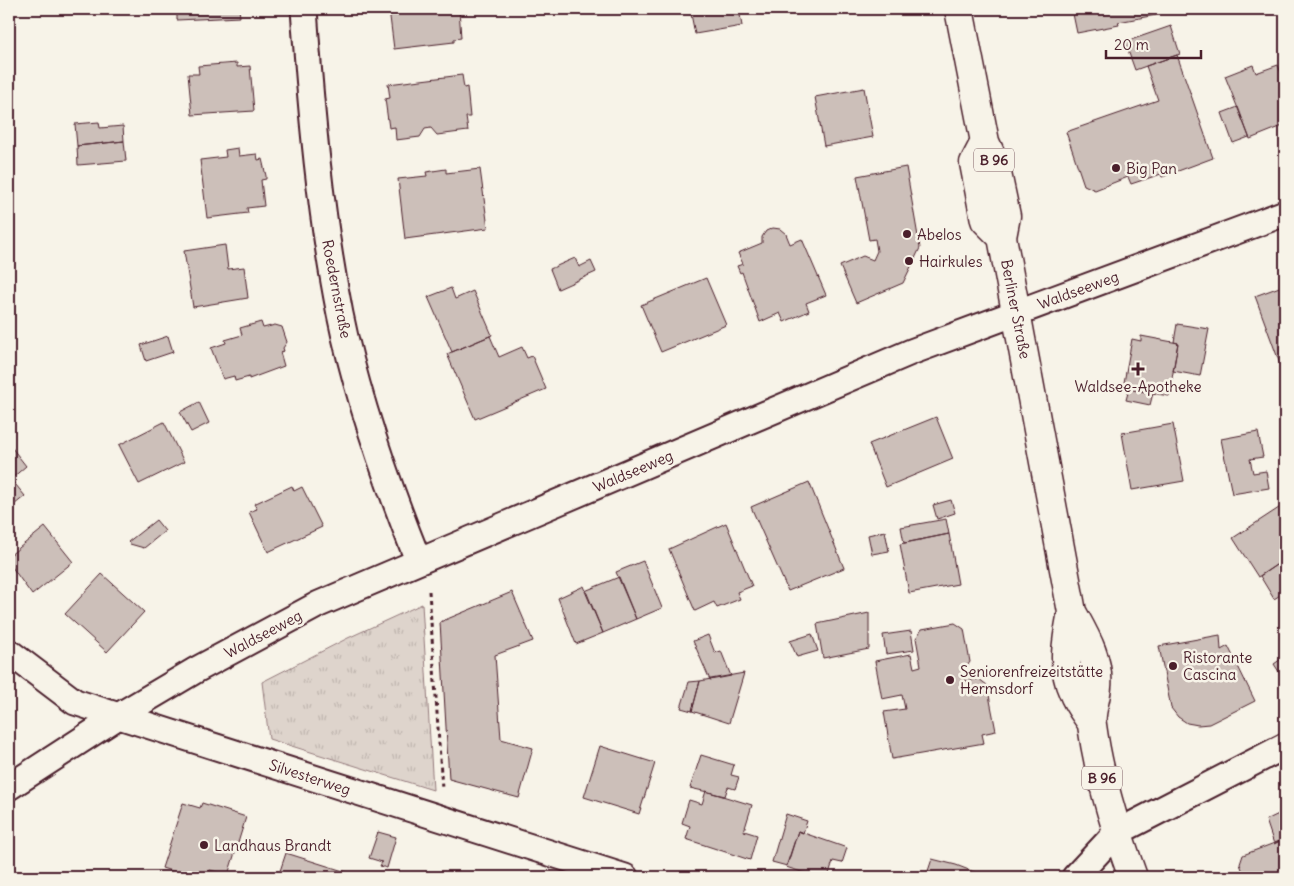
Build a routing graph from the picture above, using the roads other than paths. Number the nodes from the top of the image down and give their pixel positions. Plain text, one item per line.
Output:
1 (304, 9) edge
2 (959, 9) edge
3 (1285, 213) edge
4 (1016, 313) junction
5 (418, 560) junction
6 (9, 652) edge
7 (120, 715) junction
8 (1285, 746) edge
9 (9, 787) edge
10 (1116, 833) junction
11 (625, 877) edge
12 (1075, 877) edge
13 (1133, 877) edge

1 - 5 street, Roedernstraße
2 - 4 main road, Berliner Straße / B 96
3 - 4 street, Waldseeweg
4 - 5 street, Waldseeweg
4 - 10 main road, Berliner Straße / B 96
5 - 7 street, Waldseeweg
6 - 7 street, Silvesterweg
7 - 9 street, Waldseeweg
7 - 11 street, Silvesterweg
8 - 10 street
10 - 12 street
10 - 13 main road, Berliner Straße / B 96

